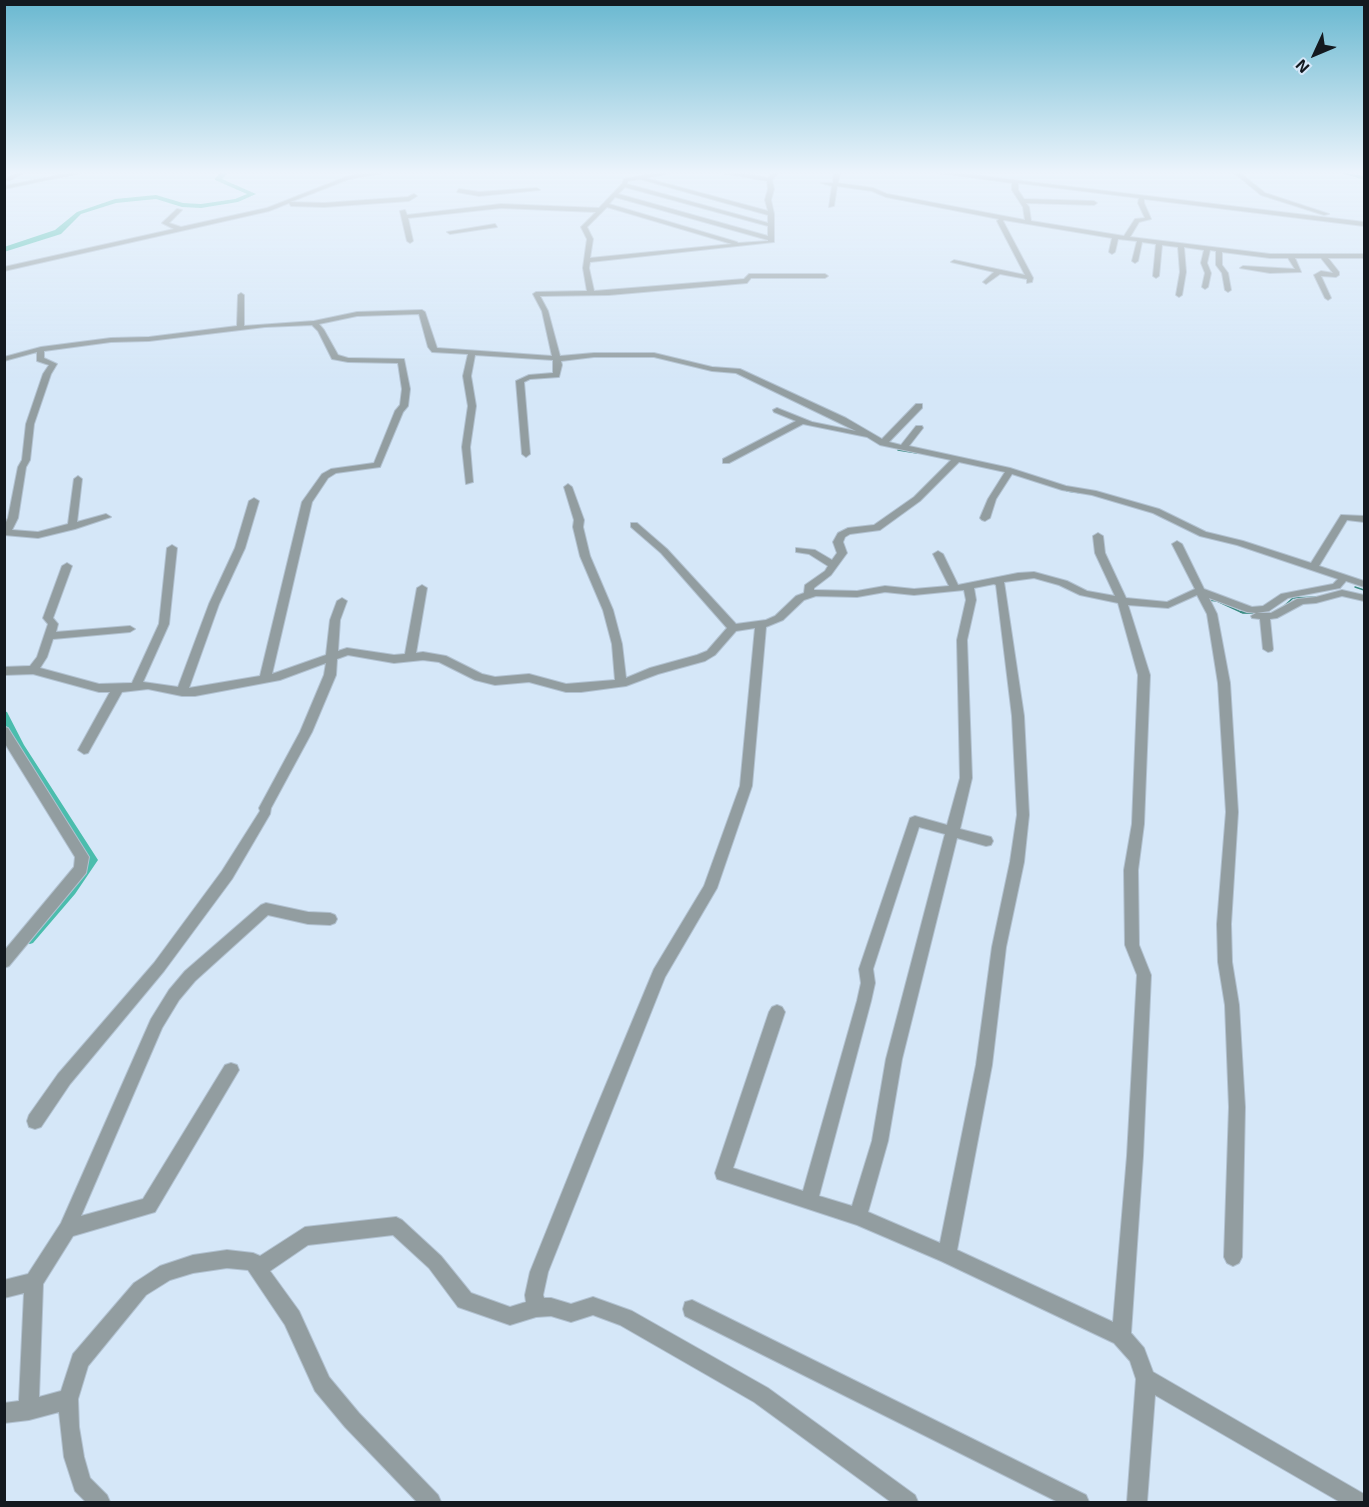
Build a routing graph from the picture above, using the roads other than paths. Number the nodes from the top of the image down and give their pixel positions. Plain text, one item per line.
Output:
1 (125, 242) edge
2 (590, 242) edge
3 (733, 242) edge
4 (770, 242) edge
5 (1011, 242) edge
6 (1114, 242) edge
7 (1139, 242) edge
8 (1159, 242) edge
9 (1161, 242) edge
10 (742, 245) junction
11 (1181, 245) junction
12 (1207, 248) junction
13 (1219, 249) junction
14 (1112, 252) dead end
15 (1323, 256) junction
16 (1365, 256) edge
17 (1291, 257) junction
18 (588, 260) junction
19 (1135, 261) dead end
20 (954, 262) dead end
21 (1243, 268) dead end
22 (4, 269) edge
23 (999, 271) junction
24 (825, 276) dead end
25 (1156, 276) dead end
26 (986, 282) dead end
27 (1205, 287) dead end
28 (1228, 290) dead end
29 (591, 293) junction
30 (241, 295) dead end
31 (1179, 295) dead end
32 (1328, 298) dead end
33 (314, 323) junction
34 (240, 328) junction
35 (41, 349) junction
36 (472, 352) junction
37 (555, 357) junction
38 (4, 359) edge
39 (919, 406) dead end
40 (777, 410) dead end
41 (803, 421) junction
42 (919, 428) dead end
43 (867, 435) junction
44 (883, 443) junction
45 (903, 448) junction
46 (526, 454) dead end
47 (957, 460) junction
48 (726, 461) dead end
49 (1007, 474) junction
50 (78, 479) dead end
51 (469, 482) dead end
52 (568, 487) dead end
53 (254, 501) dead end
54 (106, 517) dead end
55 (986, 518) dead end
56 (1365, 519) edge
57 (634, 525) dead end
58 (72, 527) junction
59 (5, 532) edge
60 (1098, 536) dead end
61 (1178, 544) dead end
62 (172, 548) dead end
63 (799, 550) dead end
64 (938, 554) dead end
65 (67, 566) dead end
66 (833, 566) junction
67 (1313, 567) junction
68 (1345, 578) junction
69 (997, 581) junction
70 (1365, 584) edge
71 (961, 587) junction
72 (422, 588) dead end
73 (809, 595) junction
74 (1204, 597) junction
75 (1365, 598) edge
76 (342, 601) dead end
77 (1122, 601) junction
78 (1265, 616) junction
79 (761, 624) junction
80 (130, 628) dead end
81 (733, 628) junction
82 (49, 636) junction
83 (1268, 648) dead end
84 (332, 656) junction
85 (411, 657) junction
86 (33, 670) junction
87 (4, 671) edge
88 (265, 679) junction
89 (621, 682) junction
90 (136, 686) junction
91 (118, 689) junction
92 (182, 692) junction
93 (4, 731) edge
94 (84, 750) dead end
95 (952, 833) junction
96 (986, 841) dead end
97 (330, 919) dead end
98 (4, 962) edge
99 (777, 1012) dead end
100 (231, 1070) dead end
101 (35, 1121) dead end
102 (809, 1201) junction
103 (858, 1217) junction
104 (67, 1229) junction
105 (947, 1255) junction
106 (1233, 1257) dead end
107 (257, 1269) junction
108 (34, 1282) junction
109 (4, 1289) edge
110 (536, 1308) junction
111 (692, 1309) dead end
112 (1121, 1336) junction
113 (1146, 1379) junction
114 (68, 1399) junction
115 (29, 1410) junction
116 (4, 1413) edge
117 (100, 1503) edge
118 (431, 1503) edge
119 (908, 1503) edge
120 (1078, 1503) edge
121 (1137, 1503) edge
122 (1359, 1503) edge

1 - 22 street
2 - 18 street
3 - 10 street
4 - 10 street
5 - 23 street
6 - 14 street
7 - 19 street
8 - 25 street
9 - 11 street
10 - 18 street
11 - 12 street
11 - 31 street
12 - 13 street
12 - 27 street
13 - 17 street
13 - 28 street
15 - 16 street
15 - 17 street
15 - 32 street
17 - 21 street
18 - 29 street
20 - 23 street
23 - 26 street
24 - 29 street
29 - 37 street
30 - 34 street
33 - 34 street
33 - 36 street
33 - 88 street
34 - 35 street
35 - 38 street
35 - 59 street
36 - 37 street
36 - 51 street
37 - 43 street
37 - 46 street
39 - 44 street
40 - 41 street
41 - 43 street
41 - 48 street
42 - 45 street
43 - 44 street
44 - 45 street
45 - 47 street
47 - 49 street
47 - 66 street
49 - 55 street
49 - 67 street
50 - 58 street
52 - 89 street
53 - 92 street
54 - 58 street
56 - 67 street
57 - 81 street
58 - 59 street
60 - 77 street
61 - 74 street
62 - 90 street
63 - 66 street
64 - 71 street
65 - 82 street
66 - 73 street
67 - 68 street
68 - 70 street
68 - 74 street
69 - 71 street
69 - 77 street
69 - 105 street
71 - 73 street
71 - 95 street
72 - 85 street
73 - 79 street
74 - 77 street
74 - 78 street
74 - 106 street
75 - 78 street
76 - 84 street
77 - 112 street
78 - 83 street
79 - 81 street
79 - 110 street
80 - 82 street
81 - 89 street
82 - 86 street
84 - 85 street
84 - 88 street
84 - 101 street
85 - 89 street
86 - 87 street
86 - 91 street
88 - 92 street
90 - 91 street
90 - 92 street
91 - 94 street
93 - 98 street
95 - 96 street
95 - 102 street
95 - 103 street
97 - 104 street
99 - 102 street
100 - 104 street
102 - 103 street
103 - 105 street
104 - 108 street
105 - 112 street
107 - 110 street
107 - 114 street
107 - 118 street
108 - 109 street
108 - 115 street
110 - 119 street
111 - 120 street
112 - 113 street
113 - 121 street
113 - 122 street
114 - 115 street
114 - 117 street
115 - 116 street

